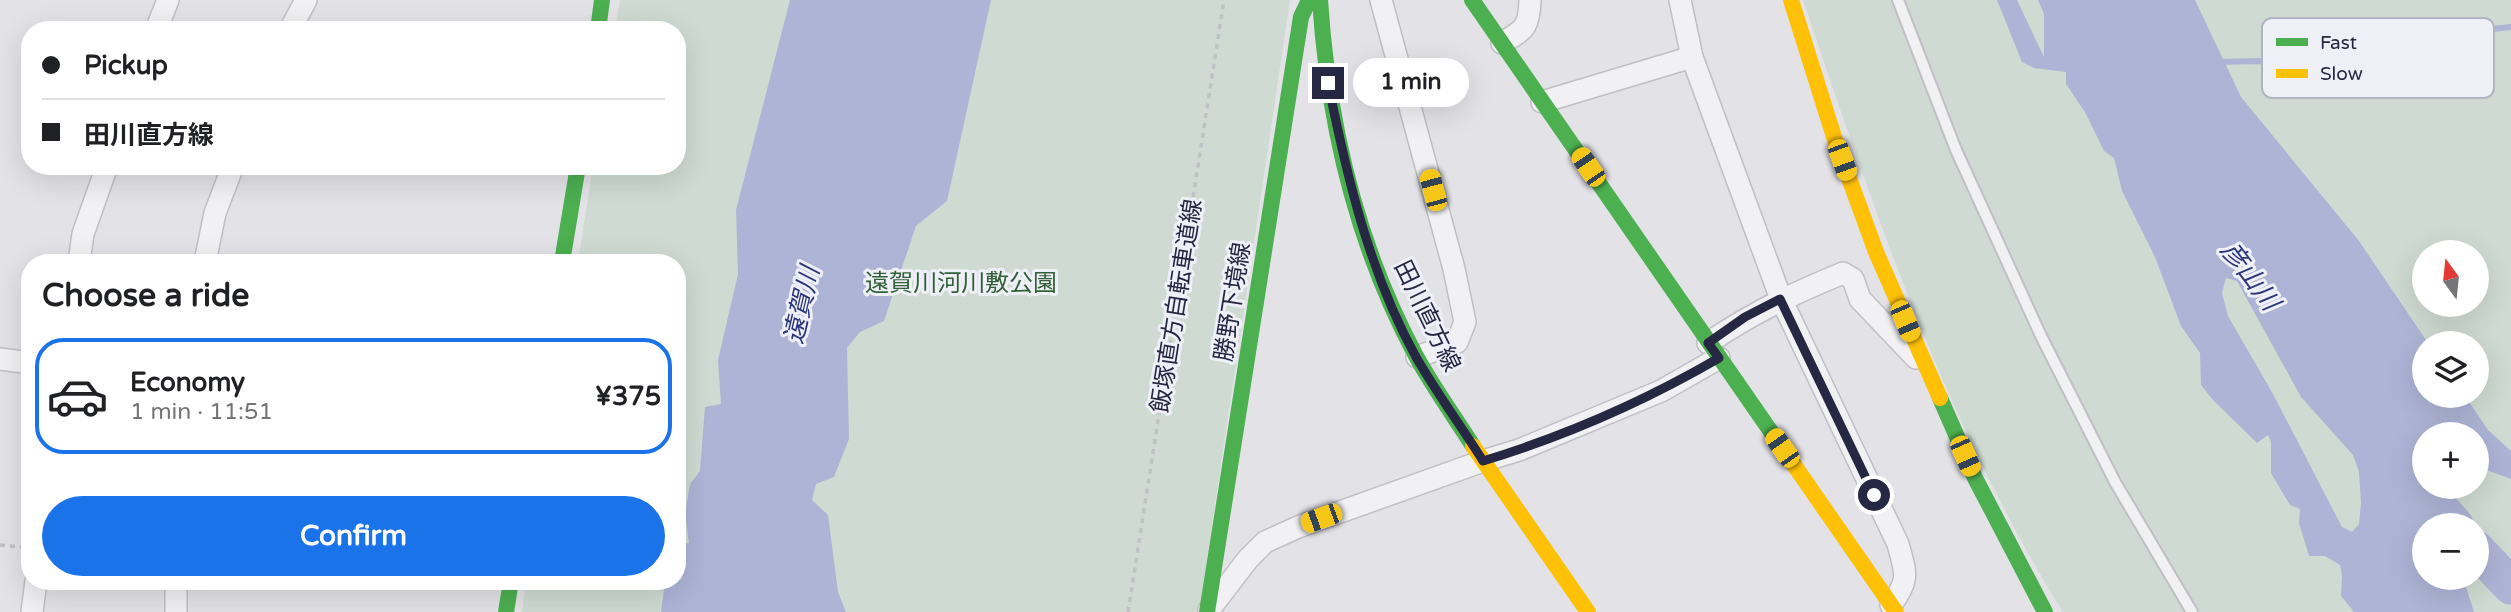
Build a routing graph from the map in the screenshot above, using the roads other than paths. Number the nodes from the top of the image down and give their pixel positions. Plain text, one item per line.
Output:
1 (168, 0) edge
2 (306, 0) edge
3 (602, 0) edge
4 (1309, 0) edge
5 (1320, 0) edge
6 (1381, 0) edge
7 (1472, 0) edge
8 (1530, 0) edge
9 (1680, 0) edge
10 (1791, 0) edge
11 (1898, 0) edge
12 (160, 21) edge
13 (295, 21) edge
14 (599, 21) edge
15 (1502, 43) junction
16 (1692, 57) junction
17 (1542, 102) junction
18 (104, 175) edge
19 (230, 175) edge
20 (576, 175) edge
21 (80, 254) edge
22 (207, 254) edge
23 (563, 254) edge
24 (1780, 299) junction
25 (1714, 350) junction
26 (1416, 357) junction
27 (0, 359) edge
28 (21, 362) edge
29 (1924, 367) junction
30 (1483, 461) junction
31 (35, 590) edge
32 (176, 590) edge
33 (510, 590) edge
34 (1893, 608) edge
35 (32, 612) edge
36 (176, 612) edge
37 (506, 612) edge
38 (1208, 612) edge
39 (1588, 612) edge
40 (2045, 612) edge
41 (2192, 612) edge

1 - 12 street
2 - 13 street
3 - 14 main road
4 - 38 main road, 勝野下境線
5 - 26 main road, 田川直方線
6 - 26 street
7 - 15 main road
8 - 15 street
9 - 16 street
10 - 29 main road
11 - 41 lane
15 - 17 main road
16 - 17 street
16 - 24 street
17 - 25 main road
18 - 21 street
19 - 22 street
20 - 23 main road
24 - 25 street
24 - 29 street
24 - 34 street
25 - 30 street
25 - 34 main road
26 - 30 main road, 田川直方線
27 - 28 street
29 - 40 main road
30 - 38 street
30 - 39 main road, 田川直方線
31 - 35 street
32 - 36 street
33 - 37 main road

